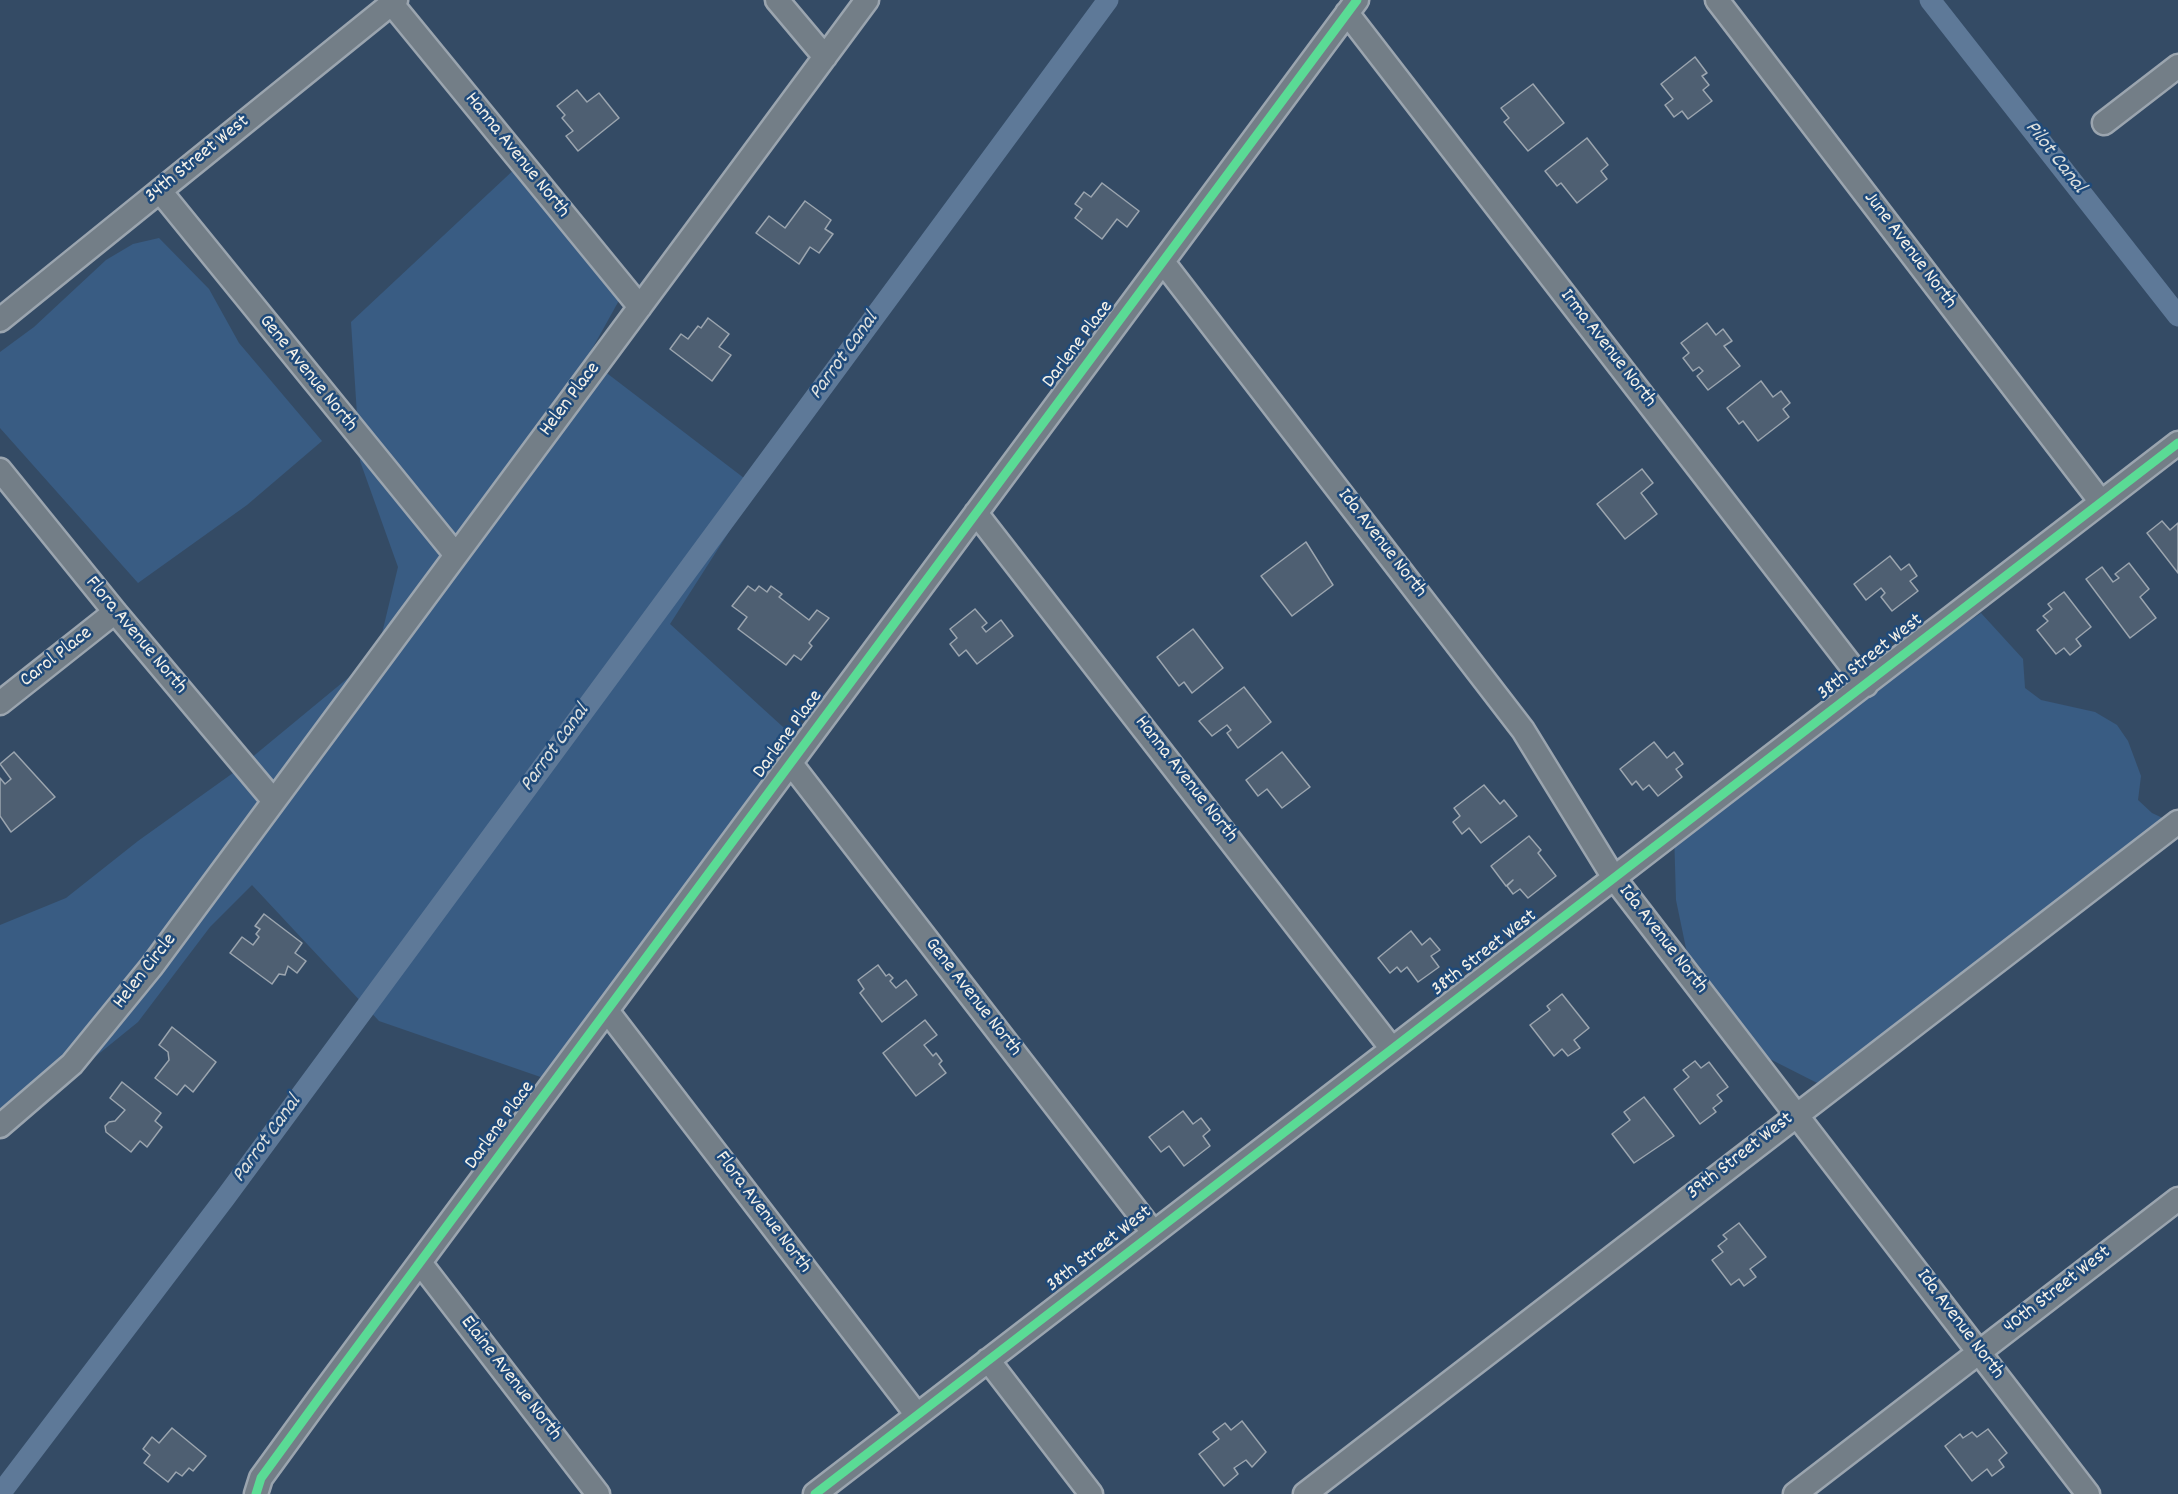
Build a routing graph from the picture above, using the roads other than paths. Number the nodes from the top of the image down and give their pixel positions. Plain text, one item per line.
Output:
1 (777, 0) edge
2 (867, 0) edge
3 (1717, 0) edge
4 (394, 2) edge
5 (1352, 7) edge
6 (825, 57) junction
7 (2178, 66) edge
8 (2104, 123) dead end
9 (160, 191) junction
10 (1163, 262) junction
11 (640, 307) junction
12 (0, 321) edge
13 (2178, 443) edge
14 (0, 470) edge
15 (2101, 502) junction
16 (976, 513) junction
17 (456, 555) junction
18 (115, 612) junction
19 (1866, 685) junction
20 (0, 703) edge
21 (792, 765) junction
22 (273, 800) junction
23 (2178, 822) edge
24 (1614, 878) junction
25 (608, 1012) junction
26 (1392, 1049) junction
27 (1796, 1114) junction
28 (0, 1126) edge
29 (2178, 1199) edge
30 (1153, 1232) junction
31 (421, 1264) junction
32 (1979, 1352) junction
33 (988, 1359) junction
34 (917, 1415) junction
35 (256, 1494) edge
36 (598, 1494) edge
37 (815, 1494) edge
38 (1091, 1494) edge
39 (1305, 1494) edge
40 (1795, 1494) edge
41 (2088, 1494) edge

1 - 6 street
2 - 6 street, Helen Place
3 - 15 street, June Avenue North
4 - 9 street, 34th Street West
4 - 11 street, Hanna Avenue North
5 - 10 street, Darlene Place
5 - 19 street, Irma Avenue North
6 - 11 street, Helen Place
7 - 8 street
9 - 12 street, 34th Street West
9 - 17 street, Gene Avenue North
10 - 16 street, Darlene Place
10 - 24 street, Ida Avenue North
11 - 17 street, Helen Place
13 - 15 street, 38th Street West
14 - 18 street, Flora Avenue North
15 - 19 street, 38th Street West
16 - 21 street, Darlene Place
16 - 26 street, Hanna Avenue North
17 - 22 street, Helen Place
18 - 20 street, Carol Place
18 - 22 street, Flora Avenue North
19 - 24 street, 38th Street West
21 - 25 street, Darlene Place
21 - 30 street, Gene Avenue North
22 - 28 street, Helen Circle
23 - 27 street, 39th Street West
24 - 26 street, 38th Street West
24 - 27 street, Ida Avenue North
25 - 31 street, Darlene Place
25 - 34 street, Flora Avenue North
26 - 30 street, 38th Street West
27 - 32 street, Ida Avenue North
27 - 39 street, 39th Street West
29 - 32 street, 40th Street West
30 - 33 street, 38th Street West
31 - 35 street, Darlene Place
31 - 36 street, Elaine Avenue North
32 - 40 street, 40th Street West
32 - 41 street, Ida Avenue North
33 - 34 street, 38th Street West
33 - 38 street
34 - 37 street, 38th Street West

